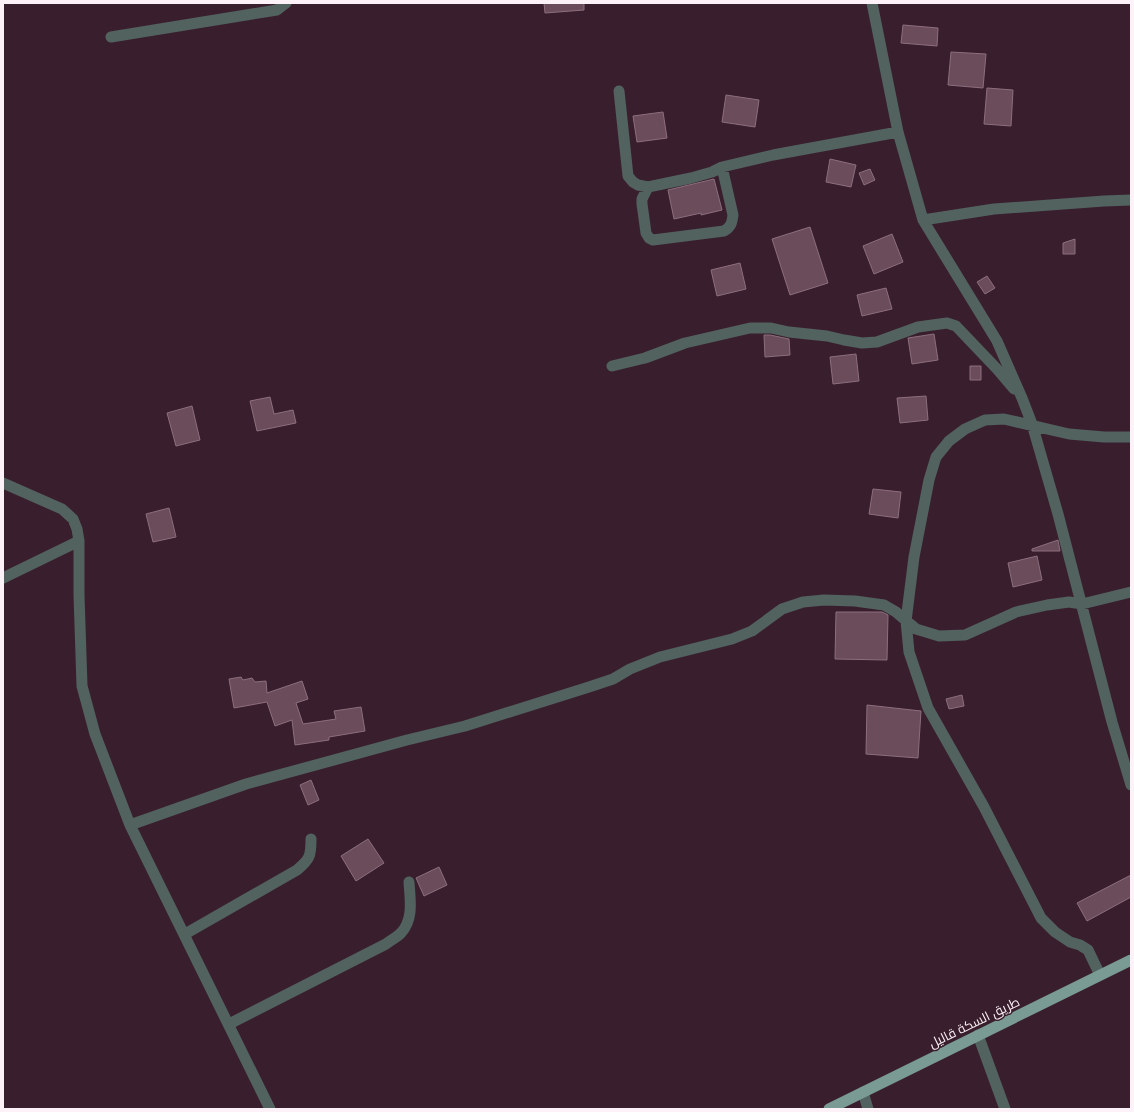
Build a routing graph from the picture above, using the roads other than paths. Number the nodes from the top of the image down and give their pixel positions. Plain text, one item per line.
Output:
1 (286, 3) edge
2 (872, 3) edge
3 (111, 37) dead end
4 (620, 91) dead end
5 (898, 132) junction
6 (722, 167) junction
7 (648, 187) junction
8 (1131, 200) edge
9 (923, 220) junction
10 (612, 366) dead end
11 (1022, 398) junction
12 (1032, 424) junction
13 (1131, 438) edge
14 (3, 483) edge
15 (79, 541) junction
16 (3, 578) edge
17 (1131, 592) edge
18 (1082, 604) junction
19 (906, 621) junction
20 (1131, 785) edge
21 (130, 825) junction
22 (311, 839) dead end
23 (409, 882) dead end
24 (185, 934) junction
25 (1131, 960) edge
26 (1100, 975) junction
27 (229, 1024) junction
28 (978, 1035) junction
29 (863, 1092) junction
30 (270, 1109) edge
31 (829, 1109) edge
32 (868, 1109) edge
33 (1005, 1109) edge

1 - 3 street
2 - 5 street
4 - 7 street
5 - 6 street
5 - 9 street
6 - 7 street
6 - 7 street
8 - 9 street
9 - 11 street
10 - 11 street
11 - 12 street
12 - 13 street
12 - 18 street
12 - 19 street
14 - 15 street
15 - 16 street
15 - 21 street
17 - 18 street
18 - 19 street
18 - 20 street
19 - 21 street
19 - 26 street
21 - 24 street
22 - 24 street
23 - 27 street
24 - 27 street
25 - 26 main road, طريق السكة قاليل
26 - 28 main road, طريق السكة قاليل
27 - 30 street
28 - 29 main road, طريق السكة قاليل
28 - 33 street
29 - 31 main road, طريق السكة قاليل
29 - 32 street

